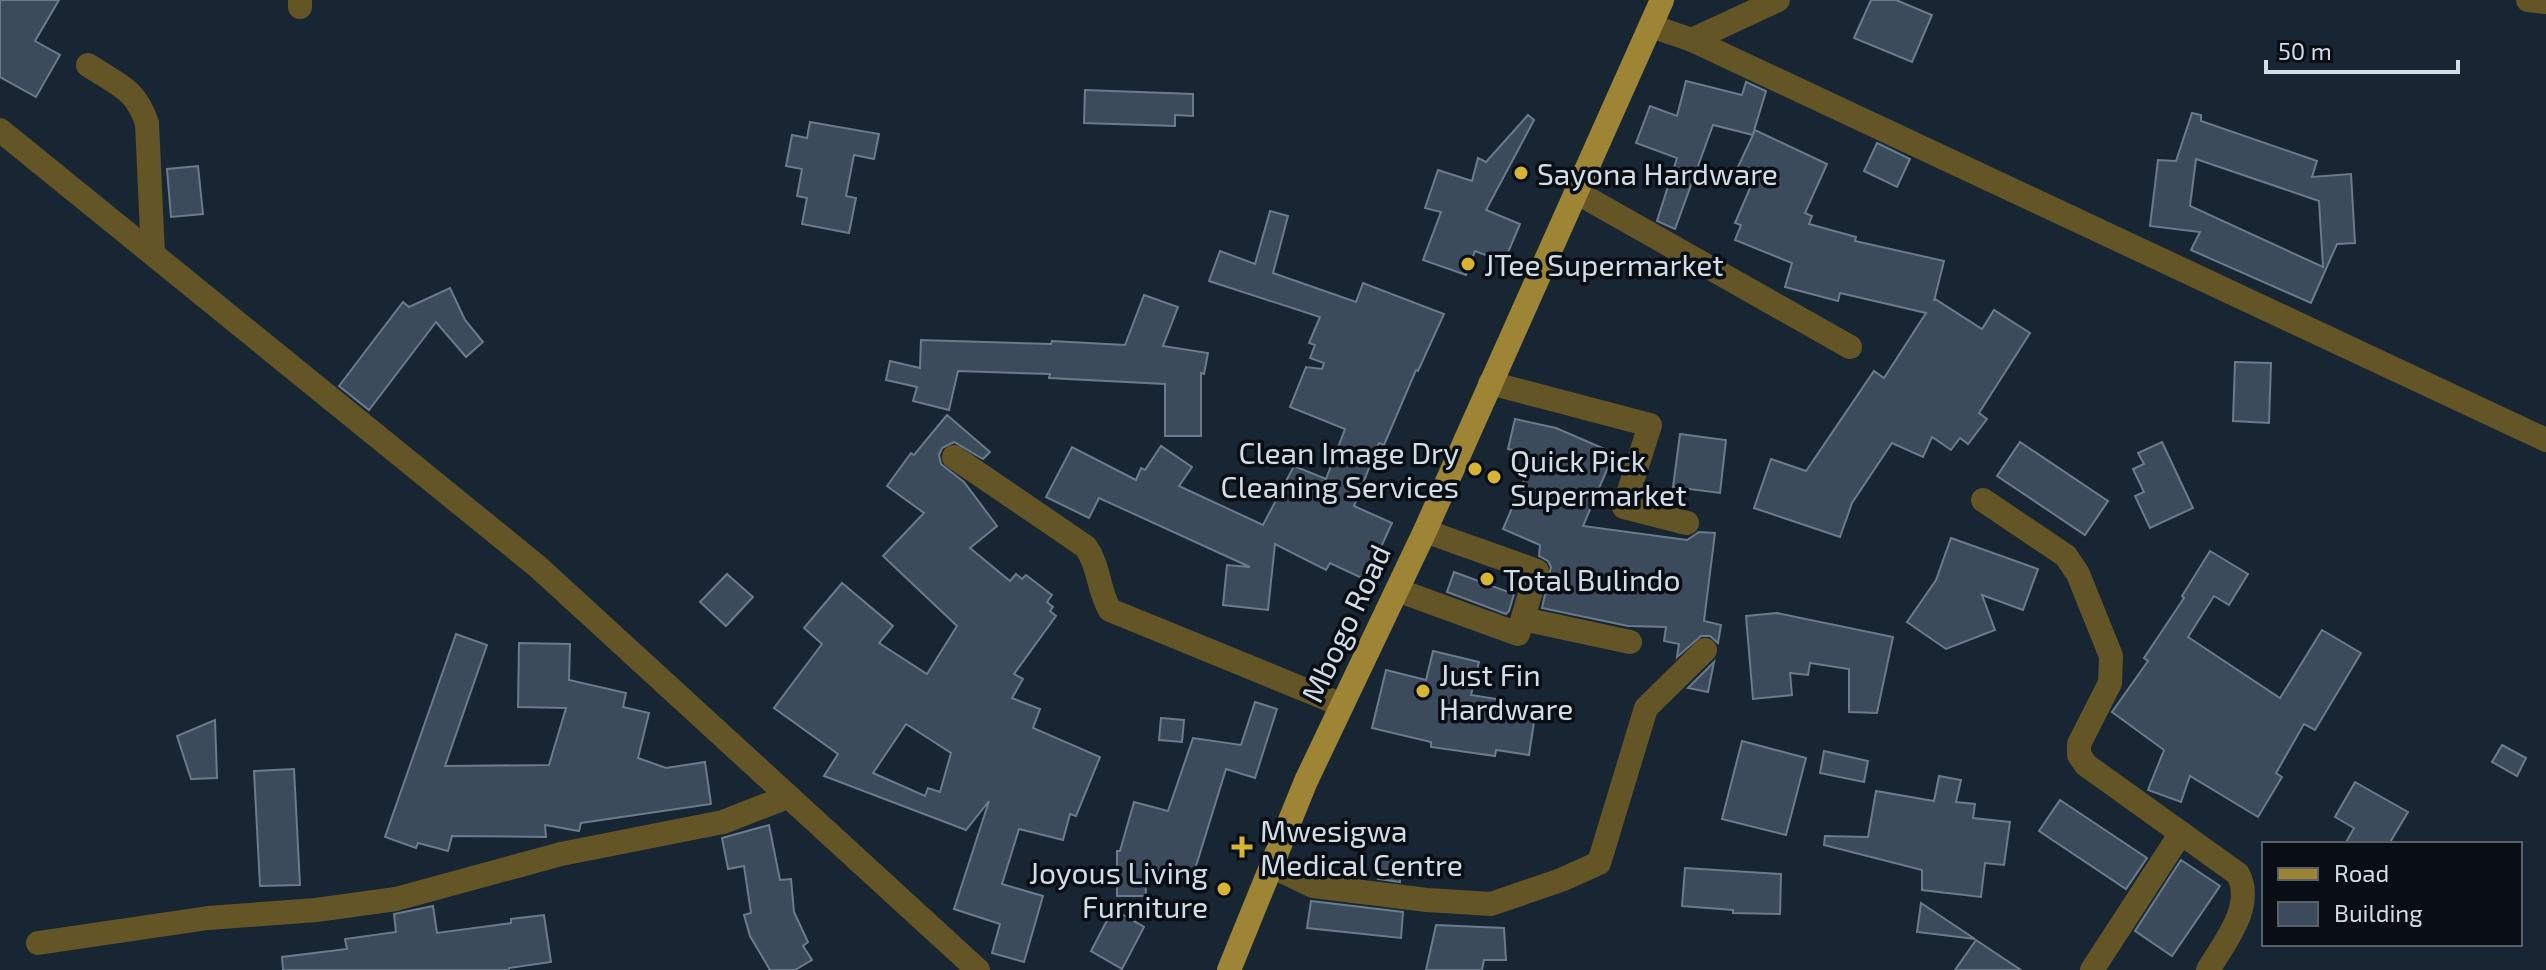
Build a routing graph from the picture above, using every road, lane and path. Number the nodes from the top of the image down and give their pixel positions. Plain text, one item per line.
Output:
1 (1662, 0) edge
2 (1778, 0) edge
3 (2528, 0) edge
4 (2546, 2) edge
5 (1651, 26) junction
6 (1692, 40) junction
7 (88, 65) dead end
8 (0, 130) edge
9 (1576, 192) junction
10 (153, 254) junction
11 (1850, 347) dead end
12 (1490, 383) junction
13 (2546, 440) edge
14 (954, 457) dead end
15 (1983, 500) dead end
16 (1687, 523) dead end
17 (1425, 531) junction
18 (1397, 590) junction
19 (1523, 619) junction
20 (1630, 642) dead end
21 (1705, 650) dead end
22 (1342, 705) junction
23 (787, 797) junction
24 (2181, 833) junction
25 (1271, 866) junction
26 (38, 943) dead end
27 (978, 970) edge
28 (1229, 970) edge
29 (2092, 970) edge
30 (2208, 970) edge

1 - 5 main road, Mbogo Road
2 - 6 street
3 - 4 street
5 - 6 street
5 - 9 main road, Mbogo Road
6 - 13 street
7 - 10 street
8 - 10 street
9 - 11 street
9 - 12 main road, Mbogo Road
10 - 23 street
12 - 16 street
12 - 17 main road, Mbogo Road
14 - 22 street
15 - 24 street
17 - 18 main road, Mbogo Road
17 - 19 street
18 - 19 street
18 - 22 main road, Mbogo Road
19 - 20 street
21 - 25 street
22 - 25 main road, Mbogo Road
23 - 26 street
23 - 27 street
24 - 29 street
24 - 30 street
25 - 28 main road, Mbogo Road

